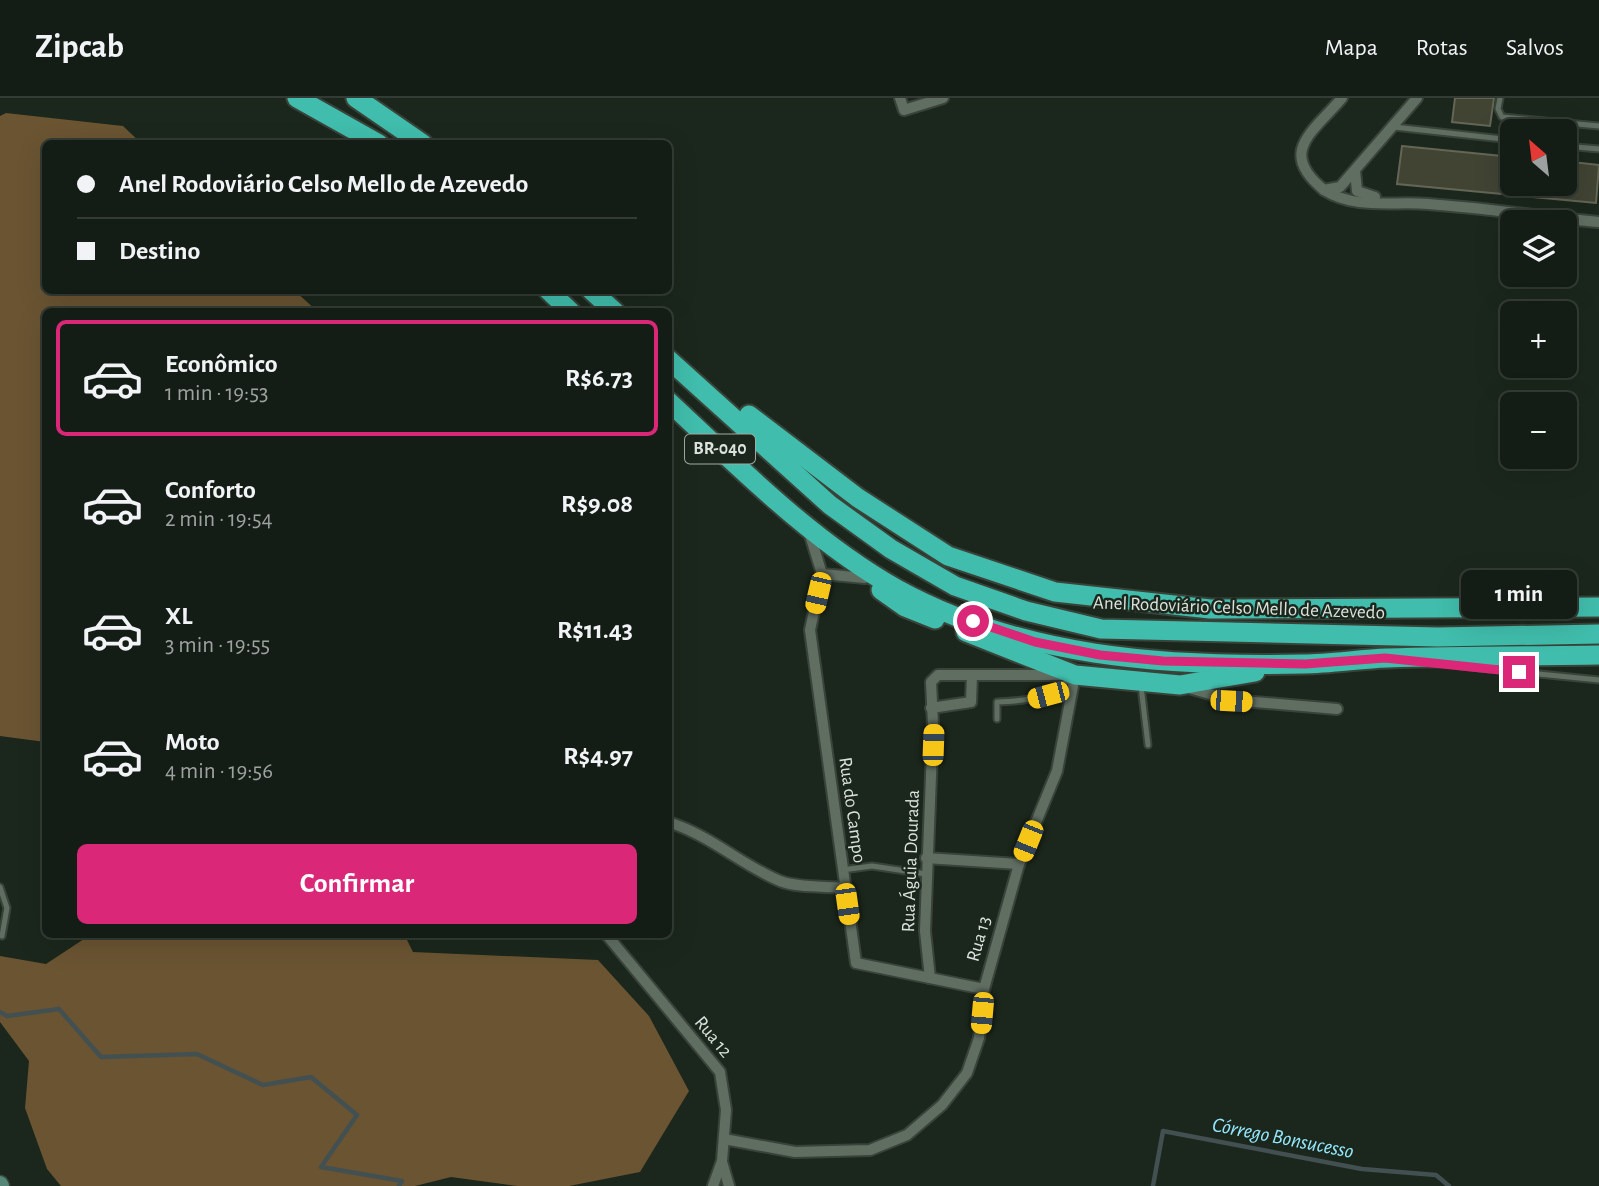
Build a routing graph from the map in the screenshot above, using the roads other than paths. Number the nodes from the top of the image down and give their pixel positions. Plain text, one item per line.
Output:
1 (297, 98) edge
2 (356, 98) edge
3 (943, 98) edge
4 (1342, 98) edge
5 (1417, 98) edge
6 (1500, 98) edge
7 (902, 104) edge
8 (1599, 126) edge
9 (1391, 127) junction
10 (1500, 139) edge
11 (372, 140) edge
12 (417, 140) edge
13 (1577, 147) edge
14 (1599, 149) edge
15 (1355, 170) junction
16 (1324, 190) junction
17 (1405, 203) junction
18 (1599, 222) edge
19 (552, 294) edge
20 (595, 294) edge
21 (567, 308) edge
22 (611, 308) edge
23 (672, 352) edge
24 (672, 363) edge
25 (672, 405) edge
26 (808, 526) junction
27 (839, 548) junction
28 (822, 574) junction
29 (865, 578) junction
30 (1599, 607) edge
31 (1599, 634) edge
32 (1599, 655) edge
33 (1385, 658) junction
34 (1305, 664) junction
35 (972, 675) junction
36 (1075, 675) junction
37 (1599, 680) edge
38 (1141, 681) junction
39 (1180, 685) junction
40 (931, 708) junction
41 (1337, 709) dead end
42 (997, 719) dead end
43 (1148, 745) dead end
44 (672, 824) edge
45 (926, 858) junction
46 (1019, 864) junction
47 (842, 870) junction
48 (926, 874) junction
49 (0, 887) edge
50 (845, 888) junction
51 (2, 936) dead end
52 (609, 938) edge
53 (930, 978) junction
54 (984, 989) junction
55 (724, 1139) junction
56 (722, 1161) junction
57 (713, 1186) edge
58 (729, 1186) edge

1 - 11 highway
2 - 12 highway
3 - 7 street
4 - 16 street
5 - 9 street
6 - 8 lane
9 - 10 lane
9 - 15 street
13 - 14 lane
15 - 16 street
15 - 17 street
16 - 17 street
17 - 18 street
19 - 21 highway
20 - 22 highway
23 - 30 highway
24 - 31 highway, Anel Rodoviário Celso Mello de Azevedo / BR-040
25 - 26 highway, BR-040
26 - 27 highway, BR-040
26 - 28 street, Rua do Campo
27 - 29 highway
27 - 34 highway, BR-040
28 - 29 street
28 - 47 street, Rua do Campo
29 - 36 highway
32 - 33 highway, BR-040
33 - 34 highway, BR-040
33 - 37 lane
34 - 39 highway
35 - 36 street, Rua Águia Dourada
35 - 40 street
35 - 40 street, Rua Águia Dourada
36 - 38 highway
36 - 42 lane
36 - 46 street, Rua 13
38 - 39 highway
38 - 43 lane
39 - 41 street
40 - 45 street, Rua Águia Dourada
44 - 50 street
45 - 46 street
45 - 48 street, Rua Águia Dourada
46 - 54 street, Rua 13
47 - 48 lane
47 - 50 street, Rua do Campo
48 - 53 street, Rua Águia Dourada
49 - 51 lane
50 - 53 street, Rua do Campo
52 - 55 street, Rua 12
53 - 54 street, Rua do Campo
54 - 55 street, Rua 13
55 - 56 street, Rua 12
56 - 57 street, Rua 12
56 - 58 street

